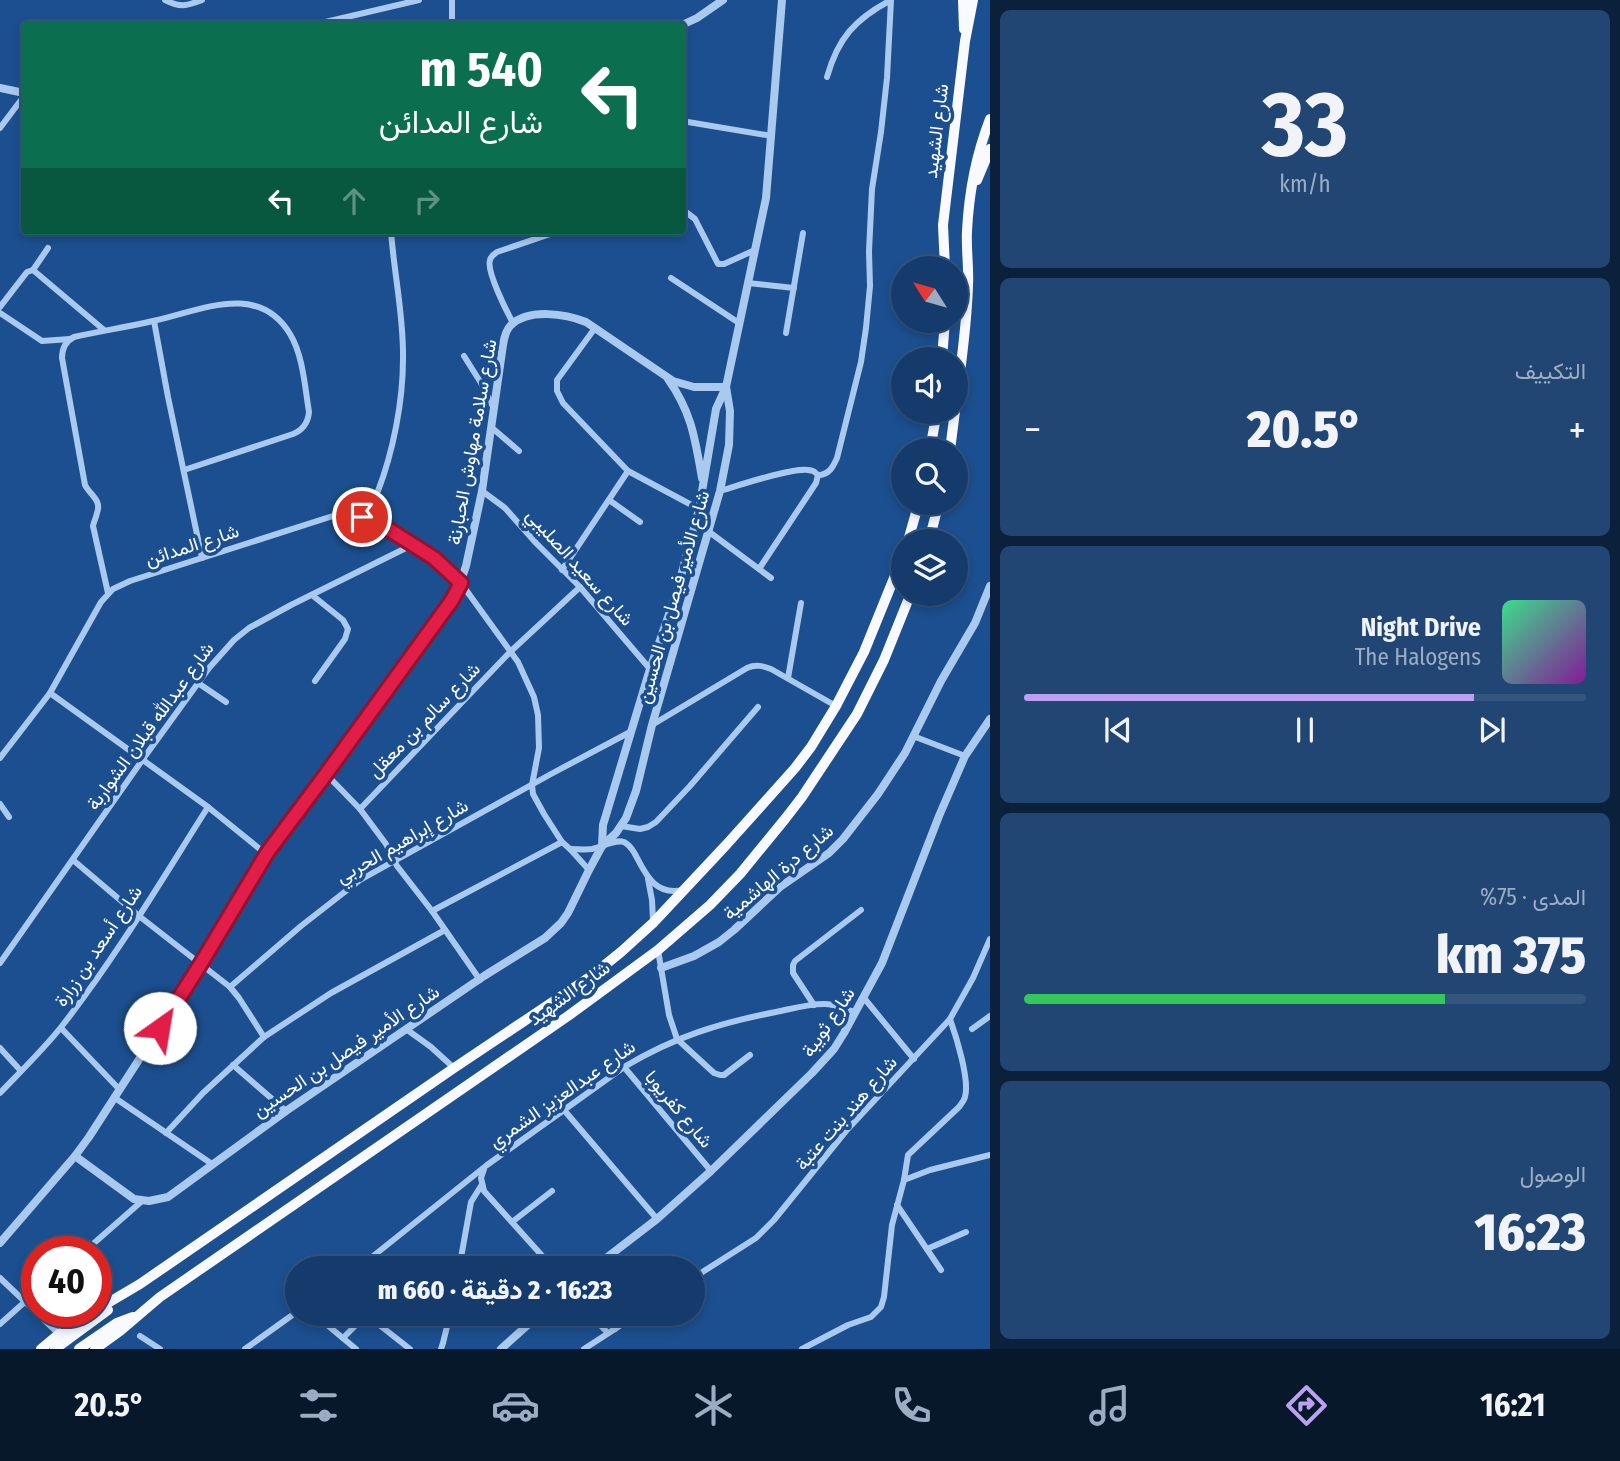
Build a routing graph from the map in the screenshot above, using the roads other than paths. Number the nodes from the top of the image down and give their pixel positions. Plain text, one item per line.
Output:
1 (166, 0) edge
2 (202, 0) edge
3 (419, 0) edge
4 (452, 0) edge
5 (723, 0) edge
6 (782, 0) edge
7 (891, 0) edge
8 (963, 0) edge
9 (973, 0) edge
10 (330, 21) edge
11 (452, 21) edge
12 (686, 23) edge
13 (965, 41) junction
14 (827, 77) dead end
15 (0, 88) edge
16 (21, 94) edge
17 (21, 99) edge
18 (990, 119) edge
19 (686, 122) edge
20 (0, 128) edge
21 (772, 136) junction
22 (990, 149) edge
23 (971, 192) junction
24 (686, 212) edge
25 (803, 233) dead end
26 (391, 235) edge
27 (547, 235) edge
28 (48, 248) dead end
29 (755, 250) junction
30 (944, 256) edge
31 (33, 270) junction
32 (671, 278) dead end
33 (748, 283) junction
34 (794, 288) junction
35 (0, 307) edge
36 (0, 313) edge
37 (154, 321) junction
38 (513, 323) junction
39 (739, 323) junction
40 (595, 328) junction
41 (104, 330) junction
42 (786, 333) dead end
43 (70, 339) junction
44 (963, 347) edge
45 (464, 356) dead end
46 (667, 377) junction
47 (726, 387) junction
48 (494, 409) junction
49 (491, 427) junction
50 (519, 451) dead end
51 (184, 470) junction
52 (628, 471) junction
53 (818, 475) junction
54 (703, 484) junction
55 (482, 491) junction
56 (720, 491) junction
57 (609, 500) junction
58 (699, 509) junction
59 (336, 515) junction
60 (640, 523) dead end
61 (708, 531) junction
62 (412, 545) junction
63 (202, 558) junction
64 (759, 569) junction
65 (562, 570) junction
66 (771, 578) dead end
67 (461, 583) junction
68 (891, 586) edge
69 (990, 586) edge
70 (580, 587) junction
71 (108, 593) junction
72 (312, 595) junction
73 (802, 603) dead end
74 (906, 606) edge
75 (510, 652) junction
76 (650, 669) junction
77 (788, 678) junction
78 (315, 681) dead end
79 (198, 683) junction
80 (50, 693) junction
81 (226, 702) dead end
82 (836, 706) junction
83 (758, 707) dead end
84 (990, 719) edge
85 (652, 725) junction
86 (632, 731) junction
87 (986, 732) edge
88 (913, 736) junction
89 (965, 756) junction
90 (0, 758) edge
91 (143, 759) junction
92 (326, 774) junction
93 (532, 785) junction
94 (0, 804) edge
95 (208, 807) junction
96 (360, 809) junction
97 (9, 817) dead end
98 (621, 827) junction
99 (562, 842) junction
100 (602, 846) junction
101 (570, 849) junction
102 (267, 853) junction
103 (73, 860) junction
104 (394, 860) junction
105 (589, 870) junction
106 (648, 877) junction
107 (684, 890) junction
108 (861, 910) dead end
109 (432, 911) junction
110 (139, 916) junction
111 (653, 923) junction
112 (445, 930) junction
113 (989, 943) edge
114 (658, 950) junction
115 (0, 963) edge
116 (200, 965) junction
117 (661, 968) junction
118 (480, 980) junction
119 (230, 987) junction
120 (864, 998) junction
121 (814, 1005) junction
122 (855, 1012) junction
123 (990, 1017) edge
124 (950, 1018) junction
125 (61, 1028) junction
126 (407, 1029) junction
127 (972, 1029) dead end
128 (264, 1037) junction
129 (677, 1039) junction
130 (0, 1048) edge
131 (750, 1055) dead end
132 (914, 1059) junction
133 (233, 1065) junction
134 (624, 1067) junction
135 (454, 1068) junction
136 (21, 1071) junction
137 (0, 1093) edge
138 (118, 1094) junction
139 (564, 1110) junction
140 (286, 1111) junction
141 (166, 1133) junction
142 (990, 1155) edge
143 (75, 1156) junction
144 (212, 1164) junction
145 (487, 1166) junction
146 (711, 1171) junction
147 (904, 1180) junction
148 (481, 1185) junction
149 (552, 1191) dead end
150 (142, 1201) junction
151 (897, 1205) junction
152 (657, 1219) junction
153 (512, 1222) junction
154 (966, 1231) dead end
155 (102, 1236) edge
156 (0, 1243) edge
157 (927, 1249) junction
158 (375, 1256) edge
159 (461, 1256) edge
160 (542, 1256) edge
161 (609, 1256) edge
162 (705, 1270) edge
163 (941, 1270) dead end
164 (0, 1278) edge
165 (140, 1284) junction
166 (21, 1298) edge
167 (112, 1301) edge
168 (21, 1304) edge
169 (137, 1316) junction
170 (285, 1320) edge
171 (0, 1324) edge
172 (328, 1326) edge
173 (447, 1326) edge
174 (527, 1326) edge
175 (605, 1326) edge
176 (609, 1326) edge
177 (620, 1326) edge
178 (52, 1327) edge
179 (70, 1327) edge
180 (612, 1331) junction
181 (59, 1334) junction
182 (140, 1336) dead end
183 (343, 1338) junction
184 (247, 1348) edge
185 (41, 1349) edge
186 (55, 1349) edge
187 (79, 1349) edge
188 (95, 1349) edge
189 (160, 1349) edge
190 (356, 1349) edge
191 (410, 1349) edge
192 (440, 1349) edge
193 (502, 1349) edge
194 (584, 1349) edge
195 (802, 1349) edge

1 - 2 street
3 - 10 street
4 - 11 street
5 - 12 street
6 - 21 street, شارع الأمير فيصل بن الحسين
7 - 14 street
7 - 53 street
8 - 13 highway
9 - 13 highway, شارع الشهيد
13 - 30 highway, شارع الشهيد
15 - 16 street
17 - 20 street
18 - 23 highway
19 - 21 street
21 - 29 street, شارع الأمير فيصل بن الحسين
22 - 23 highway
23 - 44 highway
24 - 29 street
25 - 34 street
26 - 59 street
27 - 38 street
28 - 31 street
29 - 33 street, شارع الأمير فيصل بن الحسين
31 - 35 street
31 - 41 street
32 - 39 street
33 - 34 street
33 - 39 street, شارع الأمير فيصل بن الحسين
34 - 42 street
36 - 43 street
37 - 41 street
37 - 51 street
37 - 51 street
38 - 40 street, شارع سلامة مهاوش الحبارنة
38 - 48 street, شارع سلامة مهاوش الحبارنة
39 - 47 street, شارع الأمير فيصل بن الحسين
40 - 46 street, شارع سلامة مهاوش الحبارنة
40 - 52 street
41 - 43 street
43 - 71 street
45 - 48 street
46 - 47 street, شارع سلامة مهاوش الحبارنة
46 - 54 street
47 - 54 street, شارع الأمير فيصل بن الحسين
47 - 56 street, شارع الأمير فيصل بن الحسين
48 - 49 street, شارع سلامة مهاوش الحبارنة
49 - 50 street
49 - 55 street, شارع سلامة مهاوش الحبارنة
51 - 63 street
52 - 57 street
52 - 58 street
53 - 56 street
53 - 64 street
54 - 58 street, شارع الأمير فيصل بن الحسين
55 - 65 street, شارع سعيد الصليبي
55 - 67 street, شارع سلامة مهاوش الحبارنة
56 - 61 street, شارع الأمير فيصل بن الحسين
57 - 60 street
57 - 65 street
58 - 76 street, شارع الأمير فيصل بن الحسين
59 - 62 street, شارع المدائن
59 - 63 street, شارع المدائن
61 - 64 street
61 - 85 street, شارع الأمير فيصل بن الحسين
62 - 67 street, شارع المدائن
62 - 72 street, شارع عبدالله قبلان الشواربة
63 - 71 street, شارع المدائن
64 - 66 street
65 - 70 street, شارع سعيد الصليبي
67 - 75 street, شارع المدائن
67 - 92 street, شارع سلامة مهاوش الحبارنة
68 - 82 highway, شارع الشهيد
69 - 88 street, شارع درة الهاشمية
70 - 75 street, شارع سالم بن معقل
70 - 76 street, شارع سعيد الصليبي
71 - 80 street
72 - 78 street
72 - 79 street, شارع عبدالله قبلان الشواربة
73 - 77 street
74 - 114 highway, شارع الشهيد
75 - 93 street, شارع المدائن
75 - 96 street, شارع سالم بن معقل
76 - 86 street, شارع الأمير فيصل بن الحسين
77 - 82 street
77 - 85 street
79 - 81 street
79 - 91 street, شارع عبدالله قبلان الشواربة
80 - 90 street
80 - 91 street
82 - 107 highway, شارع الشهيد
83 - 98 street
84 - 87 street, شارع ثويبة
85 - 98 street, شارع الأمير فيصل بن الحسين
86 - 93 street, شارع إبراهيم الحربي
86 - 100 street, شارع الأمير فيصل بن الحسين
87 - 89 street, شارع ثويبة
88 - 89 street
88 - 117 street, شارع درة الهاشمية
89 - 120 street, شارع ثويبة
91 - 95 street
91 - 103 street, شارع عبدالله قبلان الشواربة
92 - 96 street
92 - 102 street, شارع سلامة مهاوش الحبارنة
93 - 99 street
93 - 104 street, شارع إبراهيم الحربي
94 - 97 street
95 - 102 street
95 - 110 street, شارع أسعد بن زرارة
96 - 104 street
98 - 100 street, شارع الأمير فيصل بن الحسين
99 - 101 street
99 - 109 street
100 - 101 street
100 - 105 street, شارع الأمير فيصل بن الحسين
100 - 106 street
101 - 105 street
102 - 116 street, شارع سلامة مهاوش الحبارنة
103 - 110 street
103 - 115 street, شارع عبدالله قبلان الشواربة
104 - 109 street
104 - 119 street, شارع إبراهيم الحربي
105 - 118 street, شارع الأمير فيصل بن الحسين
106 - 107 street
106 - 111 street
107 - 111 highway, شارع الشهيد
108 - 121 street
109 - 112 street
110 - 116 street
110 - 125 street, شارع أسعد بن زرارة
111 - 135 highway, شارع الشهيد
112 - 118 street
112 - 128 street
113 - 124 street, شارع هند بنت عتبة
114 - 117 street
114 - 169 highway, شارع الشهيد
116 - 119 street
116 - 138 street, شارع سلامة مهاوش الحبارنة
117 - 129 street
118 - 126 street, شارع الأمير فيصل بن الحسين
119 - 128 street
120 - 122 street, شارع ثويبة
120 - 132 street
121 - 122 street, شارع عبدالعزيز الشمري
121 - 129 street, شارع عبدالعزيز الشمري
122 - 146 street, شارع ثويبة
123 - 127 street
124 - 132 street, شارع هند بنت عتبة
124 - 147 street
125 - 136 street, شارع أسعد بن زرارة
125 - 138 street
126 - 135 street
126 - 140 street, شارع الأمير فيصل بن الحسين
128 - 133 street
129 - 131 street
129 - 134 street, شارع عبدالعزيز الشمري
130 - 136 street
132 - 162 street, شارع هند بنت عتبة
133 - 140 street
133 - 141 street
134 - 139 street, شارع عبدالعزيز الشمري
134 - 146 street, شارع كفريوبا
135 - 165 highway, شارع الشهيد
136 - 137 street, شارع أسعد بن زرارة
138 - 141 street
138 - 143 street, شارع سلامة مهاوش الحبارنة
139 - 145 street, شارع عبدالعزيز الشمري
139 - 152 street
140 - 144 street, شارع الأمير فيصل بن الحسين
141 - 144 street
142 - 147 street
143 - 150 street
143 - 156 street, شارع سلامة مهاوش الحبارنة
144 - 150 street, شارع الأمير فيصل بن الحسين
145 - 148 street
145 - 158 street, شارع عبدالعزيز الشمري
146 - 152 street, شارع ثويبة
147 - 151 street
148 - 153 street
148 - 159 street
149 - 153 street
150 - 155 street
151 - 157 street
151 - 195 street
152 - 161 street, شارع ثويبة
153 - 160 street
154 - 157 street
157 - 163 street
164 - 166 street
165 - 167 highway, شارع الشهيد
165 - 186 highway, شارع الشهيد
168 - 171 street
169 - 187 highway, شارع الشهيد
169 - 188 highway, شارع الشهيد
170 - 184 street
172 - 183 street
173 - 192 street
174 - 193 street
175 - 180 street
176 - 180 street
177 - 180 street
178 - 181 street
179 - 181 highway, شارع الشهيد
180 - 194 street
181 - 185 highway, شارع الشهيد
182 - 189 street
183 - 190 street
183 - 191 street

